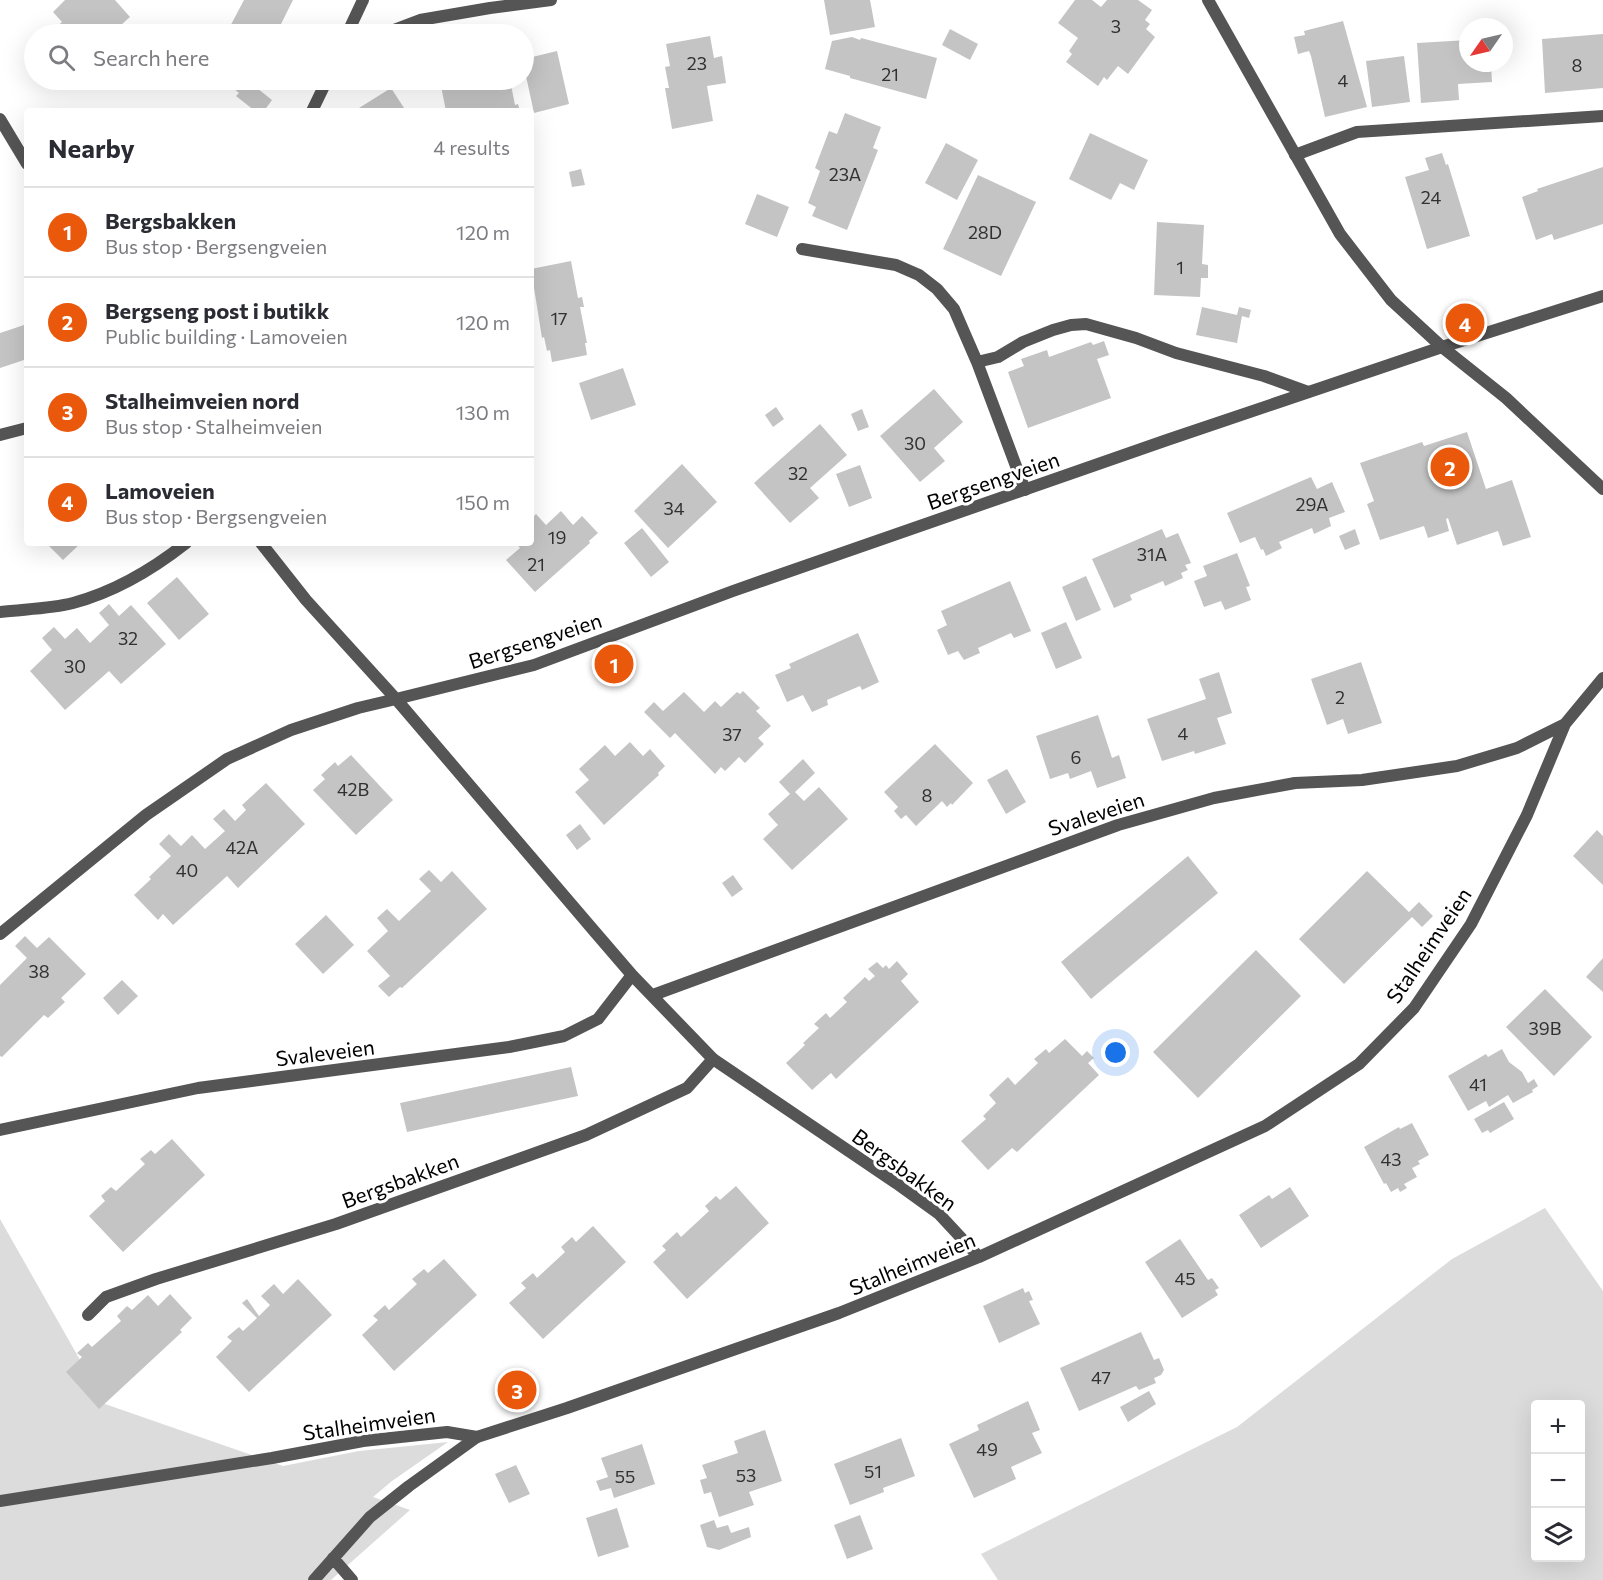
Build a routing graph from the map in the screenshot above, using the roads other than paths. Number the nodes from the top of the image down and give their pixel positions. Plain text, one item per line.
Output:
1 (363, 0) edge
2 (551, 0) edge
3 (1208, 0) edge
4 (352, 24) edge
5 (409, 24) edge
6 (322, 90) edge
7 (313, 108) edge
8 (1603, 116) edge
9 (0, 119) edge
10 (1295, 155) junction
11 (24, 159) edge
12 (802, 249) dead end
13 (1603, 296) edge
14 (1442, 347) junction
15 (977, 362) junction
16 (1308, 392) junction
17 (24, 429) edge
18 (0, 435) edge
19 (1603, 489) edge
20 (1025, 490) junction
21 (182, 546) edge
22 (263, 546) edge
23 (0, 612) edge
24 (1603, 678) edge
25 (396, 699) junction
26 (1565, 724) junction
27 (0, 934) edge
28 (632, 975) junction
29 (653, 996) junction
30 (713, 1059) junction
31 (0, 1130) edge
32 (979, 1257) junction
33 (88, 1315) dead end
34 (477, 1437) junction
35 (0, 1501) edge
36 (333, 1558) junction
37 (314, 1580) edge
38 (352, 1580) edge

1 - 4 street
2 - 5 street
3 - 10 street
6 - 7 street
8 - 10 street
9 - 11 street
10 - 14 street
12 - 15 street
13 - 14 street, Bergsengveien
14 - 16 street, Bergsengveien
14 - 19 street
15 - 16 street
15 - 20 street
16 - 20 street, Bergsengveien
17 - 18 street
20 - 25 street, Bergsengveien
21 - 23 street
22 - 25 street, Bergsbakken
24 - 26 street, Stalheimveien
25 - 27 street
25 - 28 street, Bergsbakken
26 - 29 street, Svaleveien
26 - 32 street, Stalheimveien
28 - 29 street, Bergsbakken
28 - 31 street, Svaleveien
29 - 30 street, Bergsbakken
30 - 32 street, Bergsbakken
30 - 33 street, Bergsbakken
32 - 34 street, Stalheimveien
34 - 35 street, Stalheimveien
34 - 36 street
36 - 37 street
36 - 38 street

